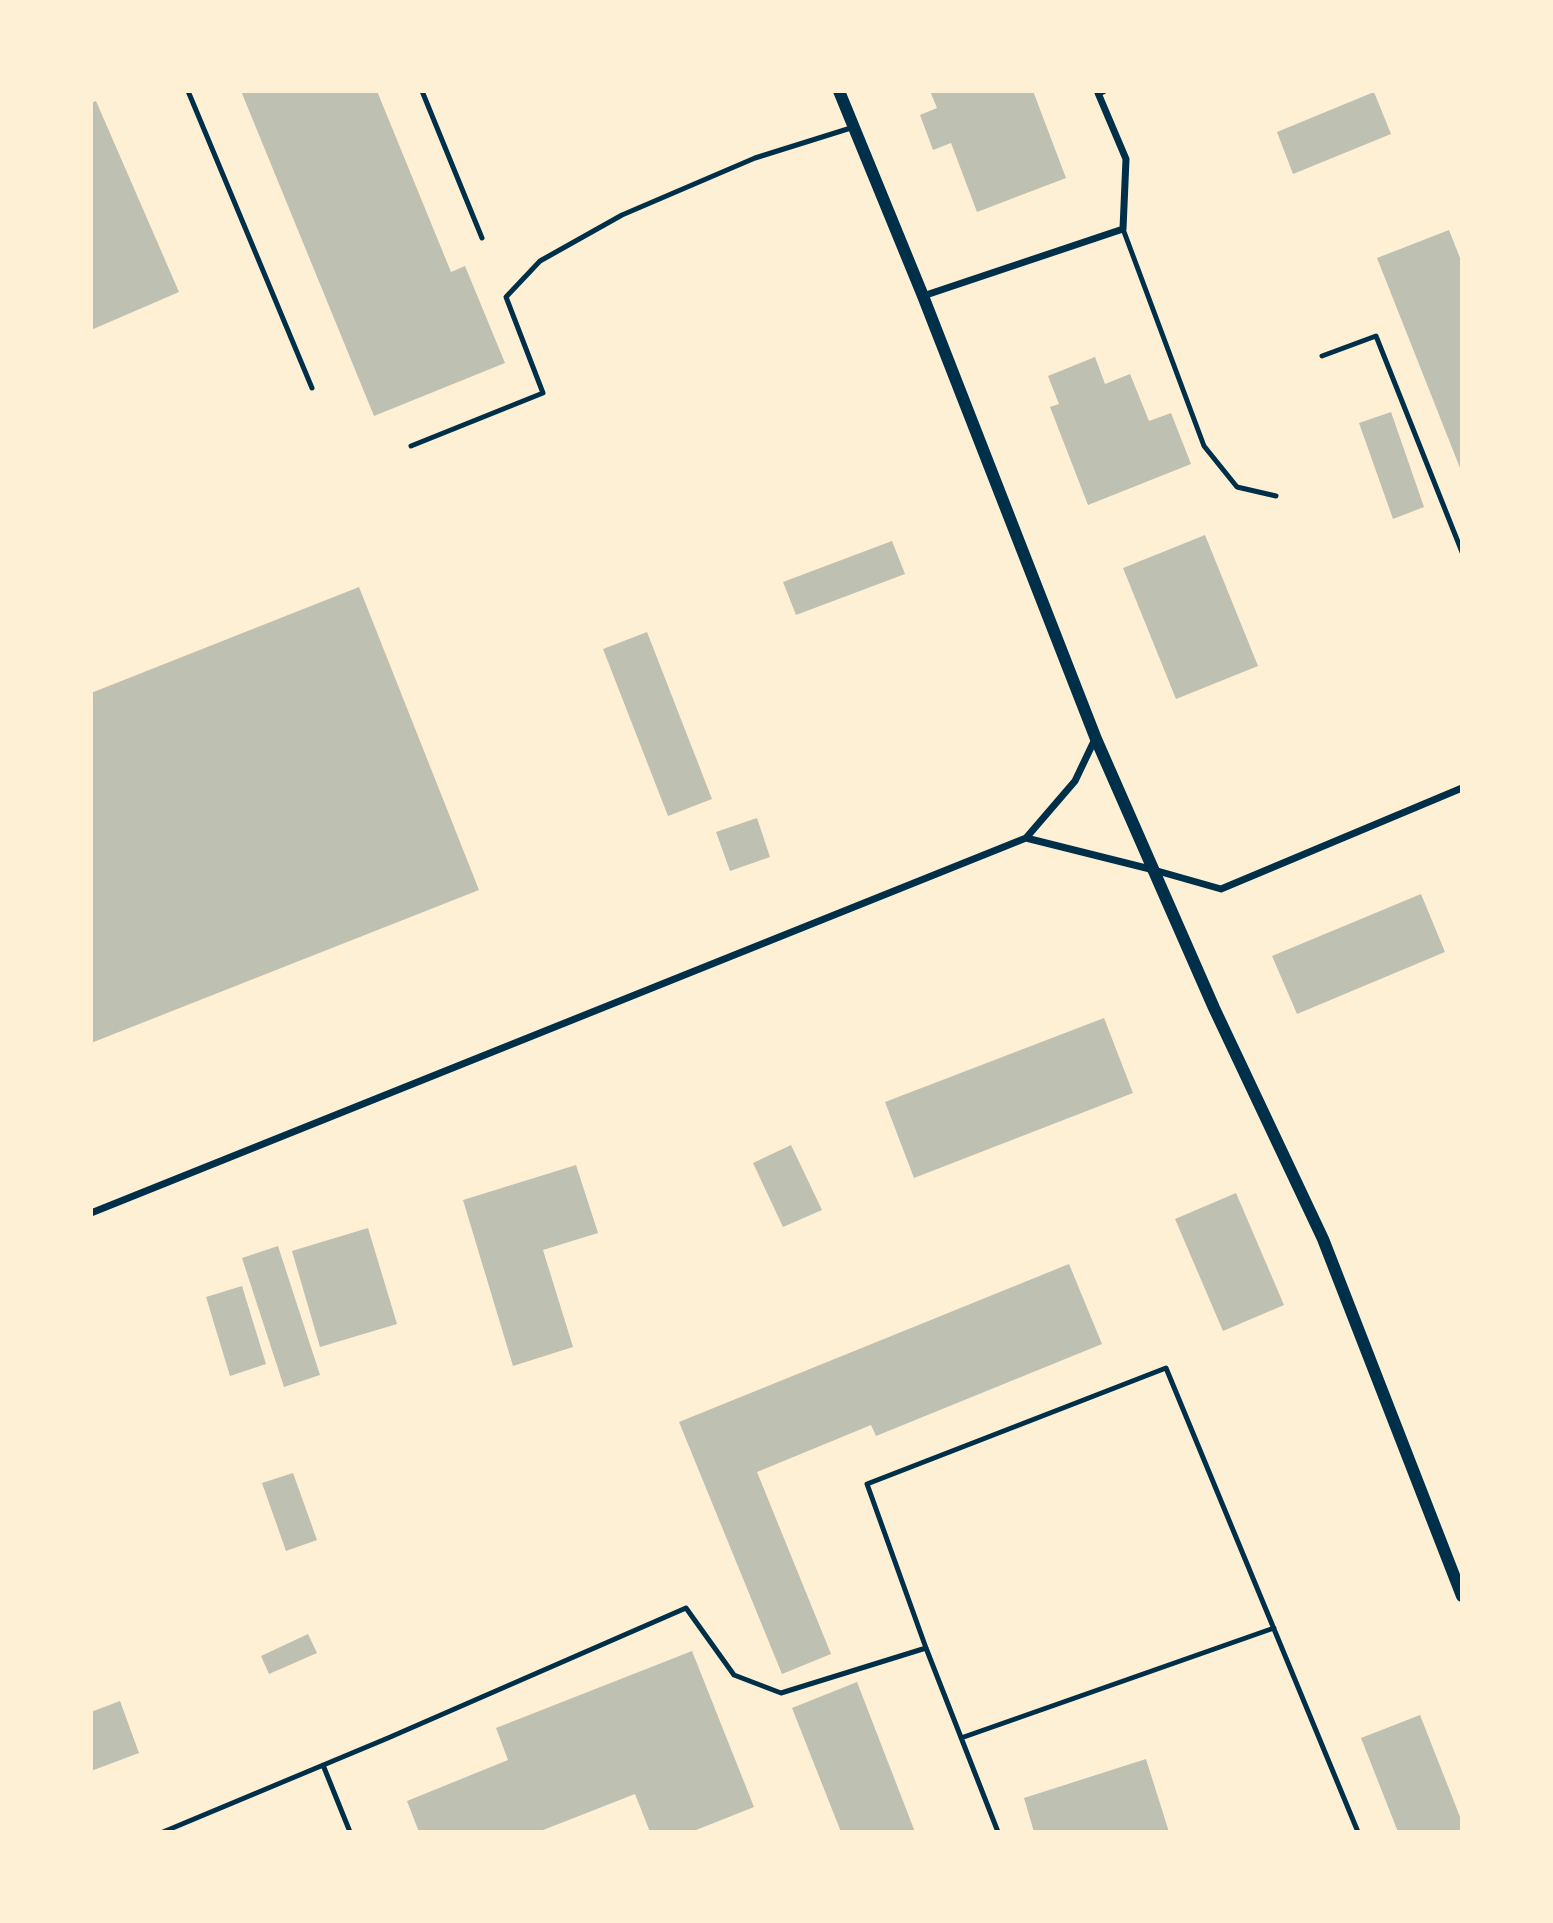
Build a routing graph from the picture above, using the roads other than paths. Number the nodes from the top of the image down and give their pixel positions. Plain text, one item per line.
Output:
1 (188, 91) edge
2 (422, 91) edge
3 (839, 91) edge
4 (1100, 92) edge
5 (854, 127) junction
6 (1123, 229) junction
7 (482, 238) dead end
8 (923, 296) junction
9 (1322, 356) dead end
10 (312, 388) dead end
11 (411, 446) dead end
12 (1276, 496) dead end
13 (1462, 552) edge
14 (1096, 739) junction
15 (1462, 788) edge
16 (1026, 838) junction
17 (1154, 870) junction
18 (91, 1213) edge
19 (1462, 1596) edge
20 (1274, 1628) junction
21 (926, 1648) junction
22 (961, 1738) junction
23 (323, 1765) junction
24 (163, 1832) edge
25 (350, 1832) edge
26 (998, 1832) edge
27 (1358, 1832) edge

1 - 10 lane
2 - 7 lane
3 - 5 street
4 - 6 street
5 - 8 street
5 - 11 lane
6 - 8 street
6 - 12 lane
8 - 14 street
9 - 13 lane
14 - 16 street
14 - 17 street
15 - 17 street
16 - 17 street
16 - 18 street
17 - 19 street
20 - 21 lane
20 - 22 lane
20 - 27 lane
21 - 22 lane
21 - 23 lane
22 - 26 lane
23 - 24 lane
23 - 25 lane

